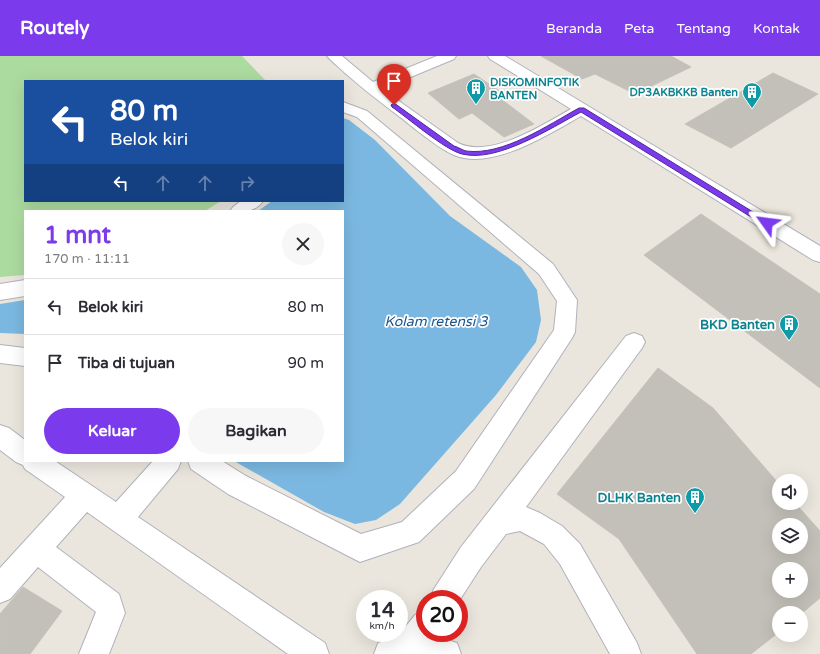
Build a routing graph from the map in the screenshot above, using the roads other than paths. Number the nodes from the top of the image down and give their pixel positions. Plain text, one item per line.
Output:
1 (334, 56) edge
2 (422, 56) edge
3 (495, 56) edge
4 (444, 58) edge
5 (371, 88) junction
6 (344, 107) edge
7 (582, 110) junction
8 (252, 202) edge
9 (240, 210) edge
10 (820, 255) edge
11 (24, 288) edge
12 (0, 292) edge
13 (634, 342) dead end
14 (0, 354) edge
15 (24, 357) edge
16 (0, 436) edge
17 (24, 453) edge
18 (35, 462) edge
19 (168, 462) edge
20 (202, 462) edge
21 (84, 496) junction
22 (118, 520) junction
23 (497, 524) junction
24 (36, 550) junction
25 (0, 589) edge
26 (450, 590) edge
27 (407, 642) edge
28 (94, 654) edge
29 (314, 654) edge
30 (446, 654) edge
31 (626, 654) edge

1 - 5 street
2 - 4 street
3 - 7 street
4 - 5 street
5 - 7 street
6 - 20 street
7 - 10 street
8 - 9 street
11 - 12 street
13 - 23 street
14 - 15 street
16 - 17 street
18 - 21 street
19 - 22 street
21 - 22 street
21 - 24 street
22 - 29 street
23 - 26 street
23 - 31 street
24 - 25 street
24 - 28 street
27 - 30 street

